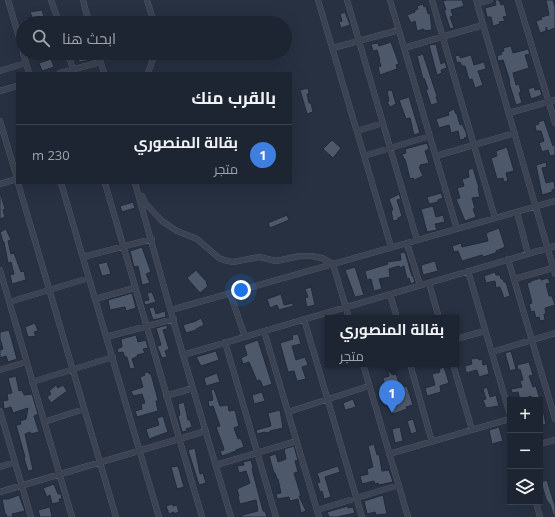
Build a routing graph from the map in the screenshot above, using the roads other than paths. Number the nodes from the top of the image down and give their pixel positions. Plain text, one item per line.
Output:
1 (8, 0) edge
2 (52, 0) edge
3 (83, 0) edge
4 (147, 0) edge
5 (318, 0) edge
6 (348, 0) edge
7 (390, 0) edge
8 (432, 0) edge
9 (490, 0) edge
10 (518, 0) edge
11 (477, 2) edge
12 (57, 16) edge
13 (87, 16) edge
14 (152, 16) edge
15 (483, 25) junction
16 (16, 28) edge
17 (399, 30) junction
18 (442, 37) junction
19 (359, 41) junction
20 (332, 48) junction
21 (404, 48) junction
22 (25, 60) edge
23 (70, 60) edge
24 (153, 60) edge
25 (100, 62) joint
26 (26, 63) junction
27 (0, 71) edge
28 (73, 71) edge
29 (29, 72) edge
30 (104, 72) edge
31 (148, 72) edge
32 (16, 86) edge
33 (0, 91) edge
34 (552, 101) edge
35 (509, 113) junction
36 (0, 120) edge
37 (383, 123) junction
38 (555, 123) edge
39 (357, 131) junction
40 (515, 133) junction
41 (430, 136) junction
42 (474, 145) junction
43 (390, 148) junction
44 (364, 156) junction
45 (436, 156) junction
46 (16, 176) edge
47 (16, 179) edge
48 (0, 184) edge
49 (18, 184) edge
50 (61, 184) edge
51 (105, 184) edge
52 (135, 184) edge
53 (555, 201) edge
54 (536, 206) junction
55 (516, 212) junction
56 (495, 218) junction
57 (457, 229) junction
58 (152, 239) junction
59 (417, 240) junction
60 (407, 243) junction
61 (122, 246) junction
62 (555, 246) edge
63 (391, 248) junction
64 (547, 248) junction
65 (528, 254) junction
66 (83, 257) junction
67 (508, 259) junction
68 (333, 264) junction
69 (0, 270) edge
70 (468, 271) junction
71 (554, 271) edge
72 (89, 278) junction
73 (514, 279) junction
74 (2, 282) edge
75 (429, 283) junction
76 (420, 285) junction
77 (134, 288) junction
78 (50, 290) junction
79 (230, 293) junction
80 (390, 294) junction
81 (95, 299) junction
82 (9, 302) junction
83 (346, 307) junction
84 (171, 310) junction
85 (348, 315) edge
86 (396, 315) edge
87 (438, 315) edge
88 (174, 319) junction
89 (304, 319) junction
90 (146, 326) junction
91 (264, 331) junction
92 (485, 331) junction
93 (555, 333) edge
94 (106, 337) junction
95 (245, 337) junction
96 (459, 338) edge
97 (532, 339) junction
98 (225, 342) junction
99 (492, 352) junction
100 (183, 355) junction
101 (112, 358) junction
102 (26, 362) junction
103 (365, 367) edge
104 (411, 367) edge
105 (454, 367) edge
106 (73, 369) junction
107 (0, 370) edge
108 (32, 382) junction
109 (369, 386) junction
110 (193, 388) junction
111 (166, 396) junction
112 (328, 399) junction
113 (507, 404) edge
114 (84, 409) junction
115 (0, 411) edge
116 (288, 412) junction
117 (555, 419) edge
118 (507, 420) edge
119 (44, 422) junction
120 (472, 430) junction
121 (206, 432) junction
122 (179, 439) junction
123 (555, 440) edge
124 (297, 442) junction
125 (432, 442) junction
126 (543, 443) edge
127 (140, 451) junction
128 (257, 453) junction
129 (390, 454) junction
130 (15, 462) junction
131 (100, 462) junction
132 (216, 465) junction
133 (0, 467) edge
134 (59, 474) junction
135 (22, 485) junction
136 (399, 485) junction
137 (0, 492) edge
138 (357, 498) junction
139 (537, 505) edge
140 (317, 510) junction
141 (31, 517) edge
142 (72, 517) edge
143 (116, 517) edge
144 (159, 517) edge
145 (202, 517) edge
146 (231, 517) edge
147 (276, 517) edge
148 (319, 517) edge
149 (362, 517) edge
150 (408, 517) edge
151 (540, 517) edge

1 - 16 street
2 - 12 street
3 - 13 street
4 - 14 street
5 - 20 street
6 - 19 street
7 - 17 street
8 - 18 street
9 - 11 street
10 - 34 street
11 - 15 street
15 - 18 street
15 - 35 street
17 - 19 street
17 - 21 street
18 - 21 street
18 - 42 street
19 - 20 street
19 - 37 street
20 - 39 street
21 - 41 street
22 - 26 street
23 - 28 street
24 - 31 street
25 - 28 street
25 - 30 street
26 - 27 street
26 - 29 street
32 - 33 street
34 - 35 street
34 - 38 street
35 - 40 street
36 - 46 street
37 - 39 street
37 - 43 street
39 - 44 street
40 - 42 street
40 - 54 street
41 - 43 street
41 - 45 street
42 - 45 street
42 - 56 street
43 - 44 street
43 - 59 street
44 - 63 street
45 - 57 street
47 - 48 street
49 - 78 street
50 - 66 street
51 - 61 street
52 - 58 street
52 - 68 street
53 - 54 street
54 - 55 street
54 - 64 street
55 - 56 street
55 - 65 street
56 - 57 street
57 - 59 street
58 - 61 street
58 - 84 street
59 - 60 street
60 - 63 street
60 - 76 street
61 - 66 street
61 - 77 street
62 - 64 street
63 - 68 street
64 - 65 street
64 - 71 street
65 - 67 street
66 - 72 street
67 - 70 street
67 - 73 street
68 - 79 street
68 - 83 street
69 - 74 street
70 - 75 street
70 - 92 street
71 - 73 street
72 - 78 street
72 - 81 street
73 - 97 street
74 - 82 street
75 - 76 street
75 - 87 street
76 - 80 street
77 - 81 street
77 - 90 street
78 - 82 street
78 - 106 street
79 - 84 street
79 - 95 street
80 - 83 street
80 - 86 street
81 - 94 street
82 - 102 street
83 - 85 street
83 - 89 street
84 - 88 street
88 - 90 street
88 - 100 street
89 - 91 street
89 - 112 street
90 - 94 street
90 - 111 street
91 - 95 street
91 - 116 street
92 - 96 street
92 - 99 street
93 - 97 street
94 - 101 street
95 - 98 street
97 - 99 street
97 - 117 street
98 - 100 street
98 - 128 street
99 - 113 street
100 - 110 street
101 - 106 street
101 - 127 street
102 - 107 street
102 - 108 street
103 - 109 street
104 - 125 street
105 - 120 street
106 - 108 street
106 - 114 street
108 - 119 street
109 - 112 street
109 - 129 street
110 - 111 street
110 - 121 street
111 - 122 street
112 - 116 street
112 - 138 street
114 - 119 street
114 - 131 street
115 - 130 street
116 - 124 street
118 - 120 street
119 - 134 street
120 - 125 street
121 - 122 street
121 - 132 street
122 - 127 street
122 - 145 street
123 - 126 street
124 - 128 street
124 - 140 street
125 - 129 street
127 - 131 street
127 - 144 street
128 - 132 street
128 - 147 street
129 - 136 street
130 - 133 street
130 - 135 street
131 - 134 street
131 - 143 street
132 - 146 street
134 - 135 street
134 - 142 street
135 - 137 street
135 - 141 street
136 - 138 street
136 - 150 street
138 - 140 street
138 - 149 street
139 - 151 street
140 - 148 street

